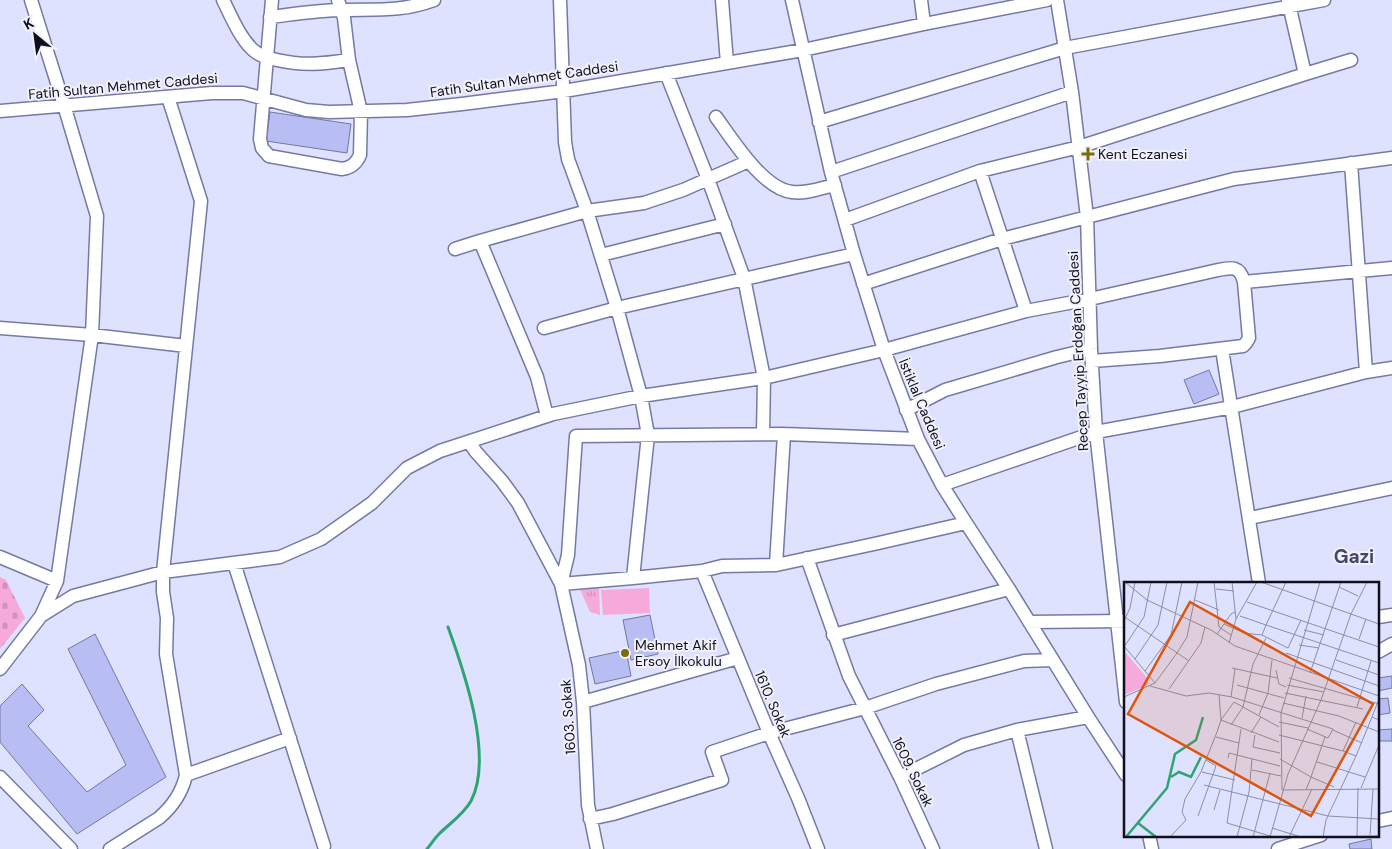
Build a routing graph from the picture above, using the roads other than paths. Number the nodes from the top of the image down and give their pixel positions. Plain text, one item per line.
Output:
1 (31, 0) edge
2 (223, 0) edge
3 (272, 0) edge
4 (434, 0) edge
5 (560, 0) edge
6 (722, 0) edge
7 (792, 0) edge
8 (921, 0) edge
9 (1047, 0) edge
10 (1057, 0) edge
11 (1324, 0) edge
12 (1289, 3) edge
13 (340, 5) edge
14 (270, 16) junction
15 (924, 24) junction
16 (1065, 48) junction
17 (803, 50) junction
18 (267, 58) junction
19 (349, 60) junction
20 (1350, 60) dead end
21 (728, 63) junction
22 (666, 74) junction
23 (1305, 74) junction
24 (564, 91) junction
25 (1072, 92) junction
26 (168, 97) junction
27 (264, 98) junction
28 (64, 106) junction
29 (0, 111) edge
30 (362, 112) junction
31 (716, 117) dead end
32 (819, 122) junction
33 (1080, 147) junction
34 (1392, 158) edge
35 (749, 161) junction
36 (1351, 163) junction
37 (980, 171) junction
38 (831, 172) junction
39 (708, 179) junction
40 (834, 185) junction
41 (587, 211) junction
42 (1088, 217) junction
43 (845, 220) junction
44 (725, 224) junction
45 (1002, 239) junction
46 (480, 240) junction
47 (455, 249) dead end
48 (854, 254) junction
49 (601, 255) junction
50 (1392, 268) edge
51 (1359, 270) junction
52 (744, 278) junction
53 (1244, 282) junction
54 (863, 284) junction
55 (1090, 299) junction
56 (617, 308) junction
57 (1026, 311) junction
58 (0, 328) edge
59 (544, 328) dead end
60 (92, 335) junction
61 (186, 346) junction
62 (1222, 349) junction
63 (884, 350) junction
64 (1092, 355) junction
65 (1392, 368) edge
66 (1366, 372) junction
67 (764, 378) junction
68 (641, 396) junction
69 (1232, 407) junction
70 (906, 410) junction
71 (547, 416) junction
72 (1096, 432) junction
73 (763, 434) junction
74 (784, 434) junction
75 (648, 435) junction
76 (918, 439) junction
77 (469, 442) junction
78 (942, 485) junction
79 (1392, 488) edge
80 (1250, 518) junction
81 (966, 523) junction
82 (0, 557) edge
83 (807, 558) junction
84 (234, 562) junction
85 (776, 565) junction
86 (702, 570) junction
87 (163, 572) junction
88 (633, 578) junction
89 (57, 581) junction
90 (1259, 582) edge
91 (561, 584) junction
92 (1009, 589) junction
93 (41, 616) junction
94 (1121, 621) edge
95 (1029, 622) junction
96 (833, 635) junction
97 (1392, 644) edge
98 (1380, 651) edge
99 (738, 658) junction
100 (1053, 660) junction
101 (0, 670) edge
102 (1124, 670) edge
103 (583, 702) junction
104 (864, 708) junction
105 (1088, 717) junction
106 (1017, 730) junction
107 (768, 733) junction
108 (290, 738) junction
109 (1124, 772) edge
110 (186, 775) junction
111 (0, 777) edge
112 (900, 777) junction
113 (590, 819) junction
114 (1148, 836) edge
115 (1318, 839) edge
116 (324, 846) dead end
117 (71, 849) edge
118 (110, 849) edge
119 (597, 849) edge
120 (818, 849) edge
121 (933, 849) edge
122 (1046, 849) edge
123 (1152, 849) edge
124 (1278, 849) edge

1 - 28 street
2 - 18 street
3 - 14 street
4 - 13 street
5 - 24 street
6 - 21 street
7 - 17 street, İstiklal Caddesi
8 - 15 street
9 - 15 street, Fatih Sultan Mehmet Caddesi
10 - 16 street, Recep Tayyip Erdoğan Caddesi
11 - 12 street
12 - 16 street
12 - 23 street
13 - 14 street
13 - 19 street
14 - 18 street
15 - 17 street, Fatih Sultan Mehmet Caddesi
16 - 25 street, Recep Tayyip Erdoğan Caddesi
16 - 32 street
17 - 21 street, Fatih Sultan Mehmet Caddesi
17 - 32 street, İstiklal Caddesi
18 - 19 street
18 - 27 street
19 - 30 street
20 - 23 street
21 - 22 street, Fatih Sultan Mehmet Caddesi
22 - 24 street, Fatih Sultan Mehmet Caddesi
22 - 39 street
23 - 33 street
24 - 30 street, Fatih Sultan Mehmet Caddesi
24 - 41 street
25 - 33 street, Recep Tayyip Erdoğan Caddesi
25 - 38 street
26 - 27 street, Fatih Sultan Mehmet Caddesi
26 - 28 street, Fatih Sultan Mehmet Caddesi
26 - 61 street
27 - 30 street, Fatih Sultan Mehmet Caddesi
27 - 30 street
28 - 29 street, Fatih Sultan Mehmet Caddesi
28 - 60 street
31 - 35 street
32 - 38 street, İstiklal Caddesi
33 - 37 street
33 - 42 street, Recep Tayyip Erdoğan Caddesi
34 - 36 street
35 - 39 street
35 - 40 street
36 - 42 street
36 - 51 street
37 - 43 street
37 - 45 street
38 - 40 street, İstiklal Caddesi
39 - 41 street
39 - 44 street
40 - 43 street, İstiklal Caddesi
41 - 46 street
41 - 49 street
42 - 45 street
42 - 55 street, Recep Tayyip Erdoğan Caddesi
43 - 48 street, İstiklal Caddesi
44 - 49 street
44 - 52 street
45 - 54 street
45 - 57 street
46 - 47 street
46 - 71 street
48 - 52 street
48 - 54 street, İstiklal Caddesi
49 - 56 street
50 - 51 street
51 - 53 street
51 - 66 street
52 - 56 street
52 - 67 street
53 - 55 street
53 - 62 street
54 - 63 street, İstiklal Caddesi
55 - 57 street
55 - 64 street, Recep Tayyip Erdoğan Caddesi
56 - 59 street
56 - 68 street
57 - 63 street
58 - 60 street
60 - 61 street
60 - 89 street
61 - 87 street
62 - 64 street
62 - 69 street
63 - 67 street
63 - 70 street, İstiklal Caddesi
64 - 70 street
64 - 72 street, Recep Tayyip Erdoğan Caddesi
65 - 66 street
66 - 69 street
67 - 68 street
67 - 73 street
68 - 71 street
68 - 75 street
69 - 72 street
69 - 80 street
70 - 76 street, İstiklal Caddesi
71 - 77 street
72 - 78 street
72 - 94 street, Recep Tayyip Erdoğan Caddesi
73 - 74 street
73 - 75 street
74 - 76 street
74 - 85 street
75 - 88 street
75 - 91 street
76 - 78 street, İstiklal Caddesi
77 - 84 street
77 - 91 street
78 - 81 street, İstiklal Caddesi
79 - 80 street
80 - 90 street
81 - 83 street
81 - 92 street, İstiklal Caddesi
82 - 89 street
83 - 85 street
83 - 96 street, 1609. Sokak
84 - 87 street
84 - 108 street
85 - 86 street
86 - 88 street
86 - 99 street, 1610. Sokak
87 - 93 street
87 - 110 street
88 - 91 street
89 - 93 street
91 - 103 street, 1603. Sokak
92 - 95 street, İstiklal Caddesi
92 - 96 street
93 - 101 street
94 - 95 street
94 - 102 street, Recep Tayyip Erdoğan Caddesi
95 - 100 street, İstiklal Caddesi
96 - 104 street, 1609. Sokak
97 - 98 street
99 - 103 street
99 - 107 street, 1610. Sokak
100 - 104 street
100 - 105 street, İstiklal Caddesi
103 - 113 street, 1603. Sokak
104 - 107 street
104 - 112 street, 1609. Sokak
105 - 106 street
105 - 109 street, İstiklal Caddesi
106 - 112 street
106 - 122 street
107 - 113 street
107 - 120 street, 1610. Sokak
108 - 110 street
108 - 116 street
110 - 118 street
111 - 117 street
112 - 121 street, 1609. Sokak
113 - 119 street, 1603. Sokak
114 - 123 street
115 - 124 street

